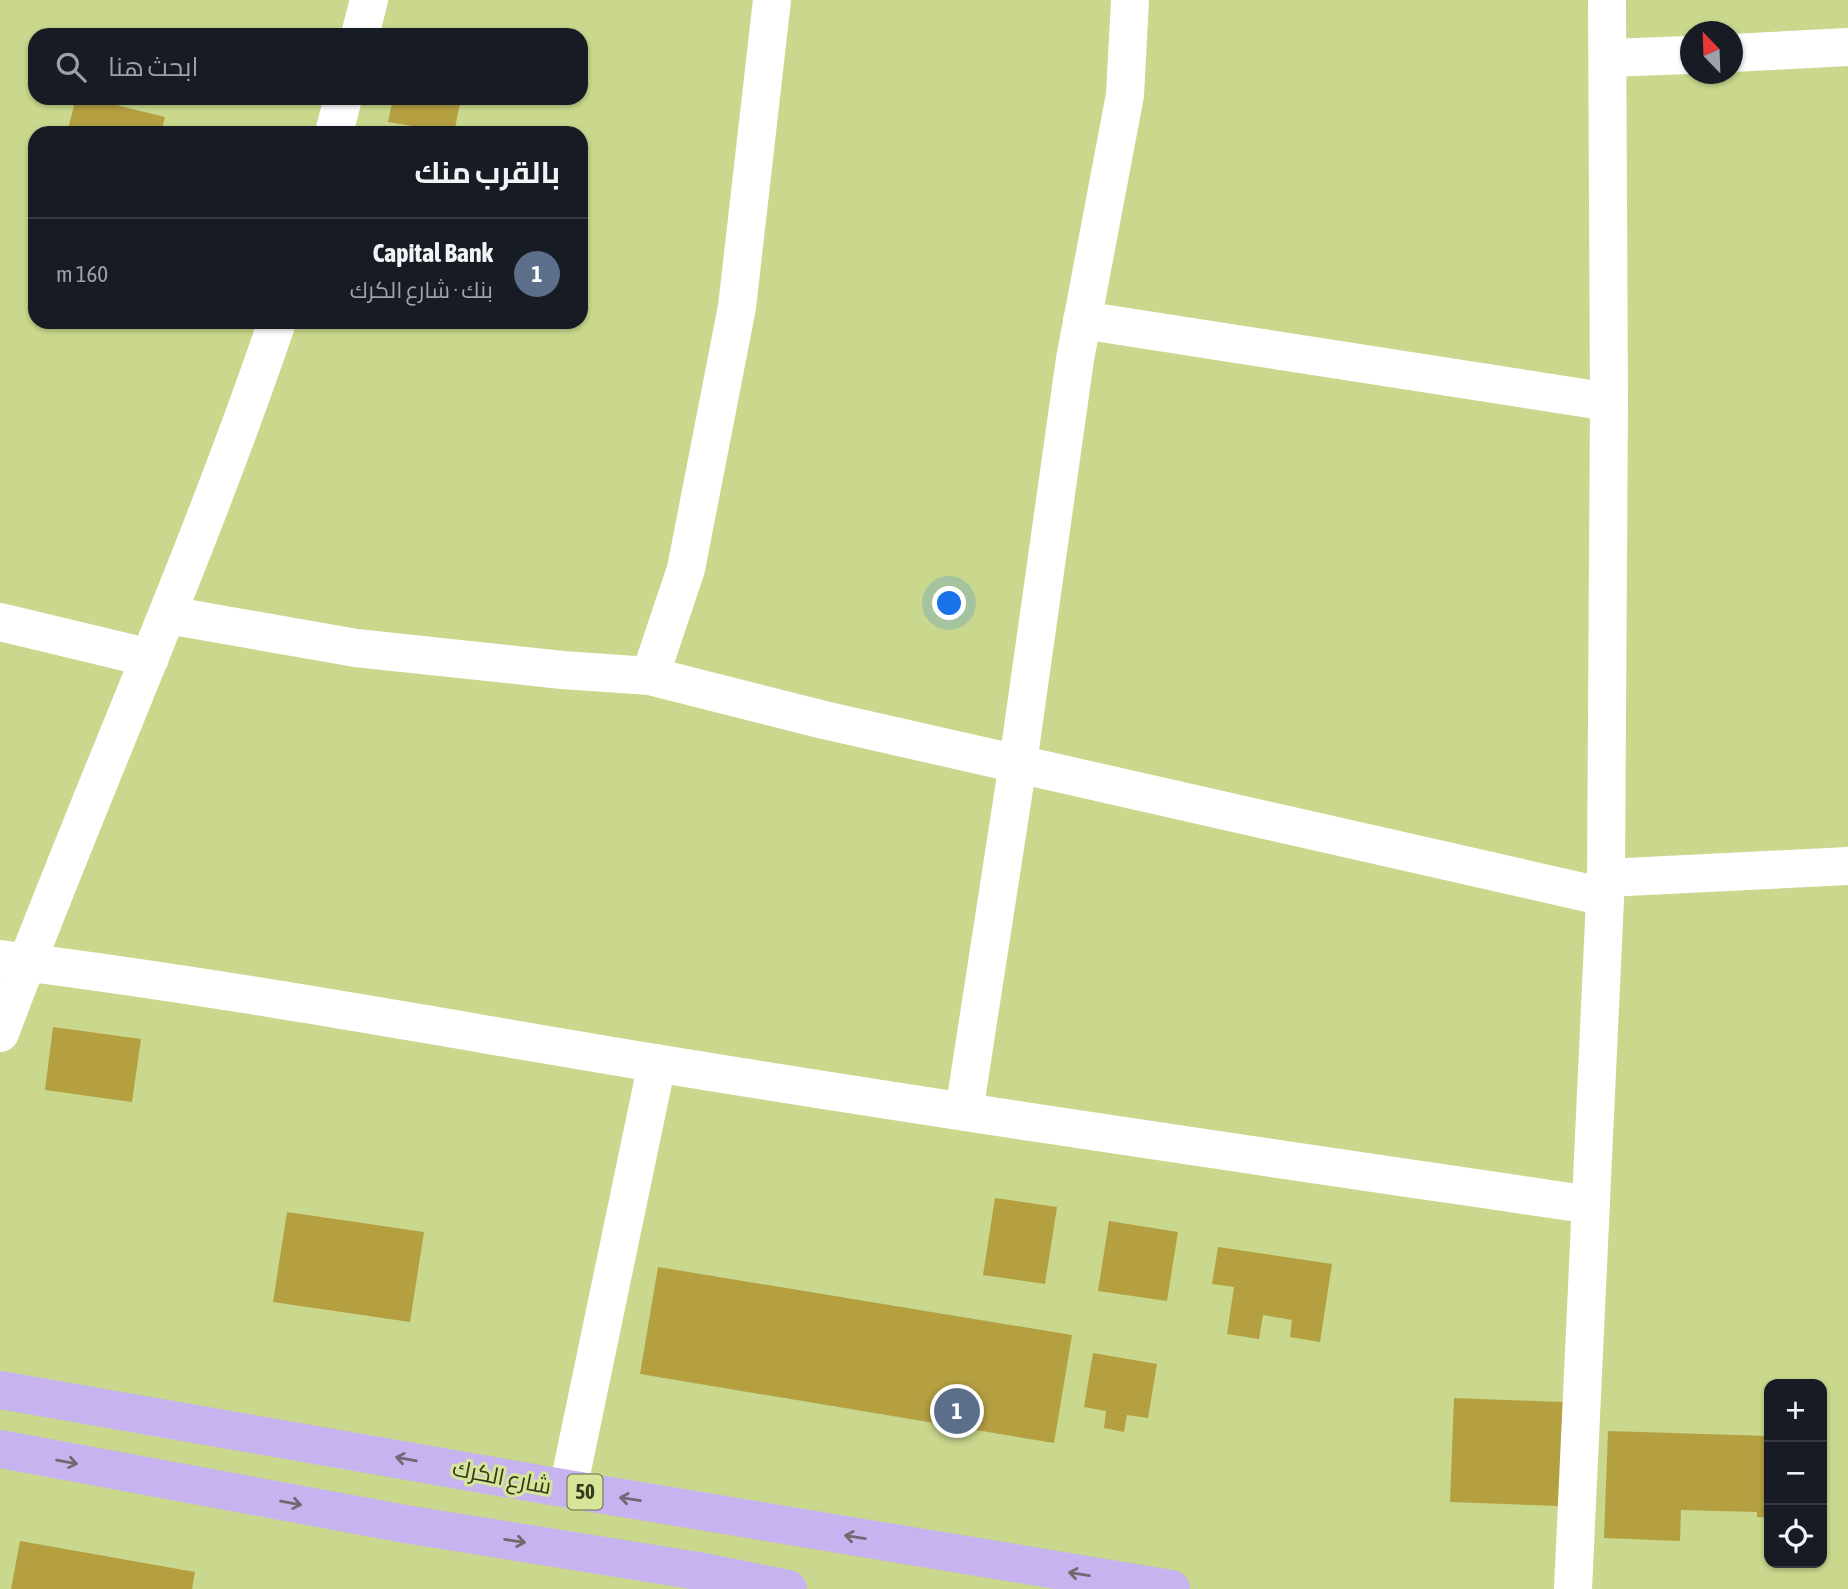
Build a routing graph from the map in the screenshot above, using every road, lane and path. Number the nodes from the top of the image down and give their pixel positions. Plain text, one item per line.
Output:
1 (369, 0) edge
2 (772, 0) edge
3 (1130, 0) edge
4 (1607, 0) edge
5 (362, 28) edge
6 (1848, 47) edge
7 (1743, 52) edge
8 (1680, 55) edge
9 (1608, 58) junction
10 (341, 105) edge
11 (336, 126) edge
12 (1082, 320) junction
13 (274, 329) edge
14 (1609, 402) junction
15 (168, 615) junction
16 (0, 622) edge
17 (150, 658) junction
18 (650, 676) junction
19 (1018, 763) junction
20 (1848, 866) edge
21 (1605, 888) junction
22 (13, 960) edge
23 (0, 1033) edge
24 (657, 1063) junction
25 (964, 1112) junction
26 (1591, 1205) junction
27 (0, 1390) edge
28 (0, 1449) edge
29 (568, 1489) junction
30 (697, 1580) edge
31 (775, 1588) edge
32 (1171, 1589) edge
33 (1573, 1589) edge

1 - 5 street
2 - 18 street
3 - 12 street
4 - 9 street
6 - 7 street
8 - 9 street
9 - 14 street
10 - 11 street
12 - 14 street
12 - 19 street
13 - 15 street
14 - 21 street
15 - 17 street
15 - 18 street
16 - 17 street
17 - 22 street
18 - 19 street
19 - 21 street
19 - 25 street
20 - 21 street
21 - 26 street
22 - 23 street
22 - 24 street
24 - 25 street
24 - 29 street
25 - 26 street
26 - 33 street
29 -> 27 main road, شارع الكرك / 50
28 -> 30 main road
32 -> 29 main road, شارع الكرك / 50
30 - 31 main road

